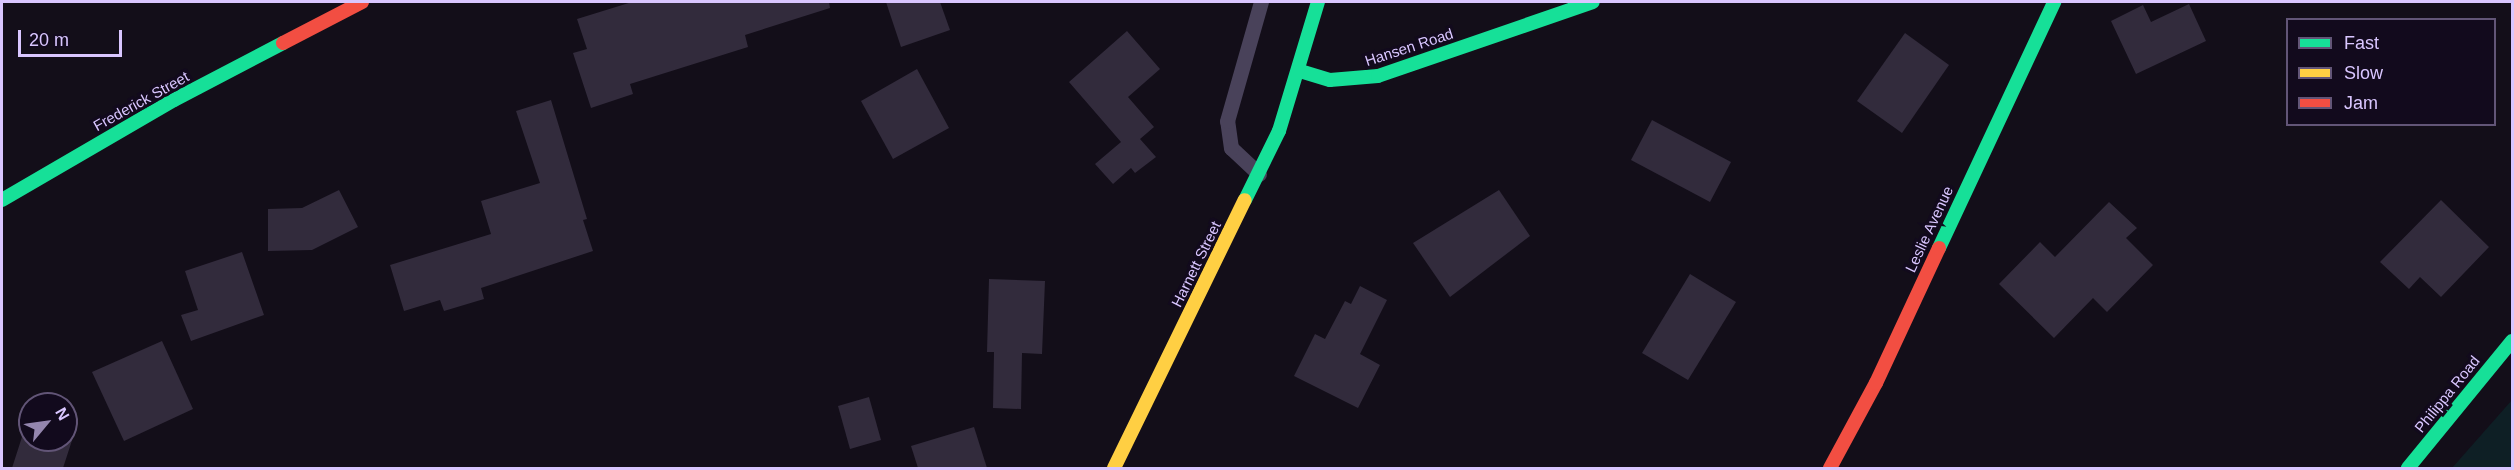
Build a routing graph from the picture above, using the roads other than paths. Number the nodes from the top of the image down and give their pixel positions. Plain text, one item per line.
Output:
1 (362, 2) edge
2 (1261, 2) edge
3 (1318, 2) edge
4 (1593, 2) edge
5 (2054, 2) edge
6 (1300, 71) junction
7 (1258, 174) junction
8 (2, 200) edge
9 (2512, 341) edge
10 (1114, 468) edge
11 (1830, 468) edge
12 (2408, 468) edge

1 - 8 street, Frederick Street
2 - 7 lane
3 - 6 street
4 - 6 street, Hansen Road
5 - 11 street, Leslie Avenue
6 - 7 street, Harnett Street
7 - 10 street, Harnett Street
9 - 12 street, Philippa Road

